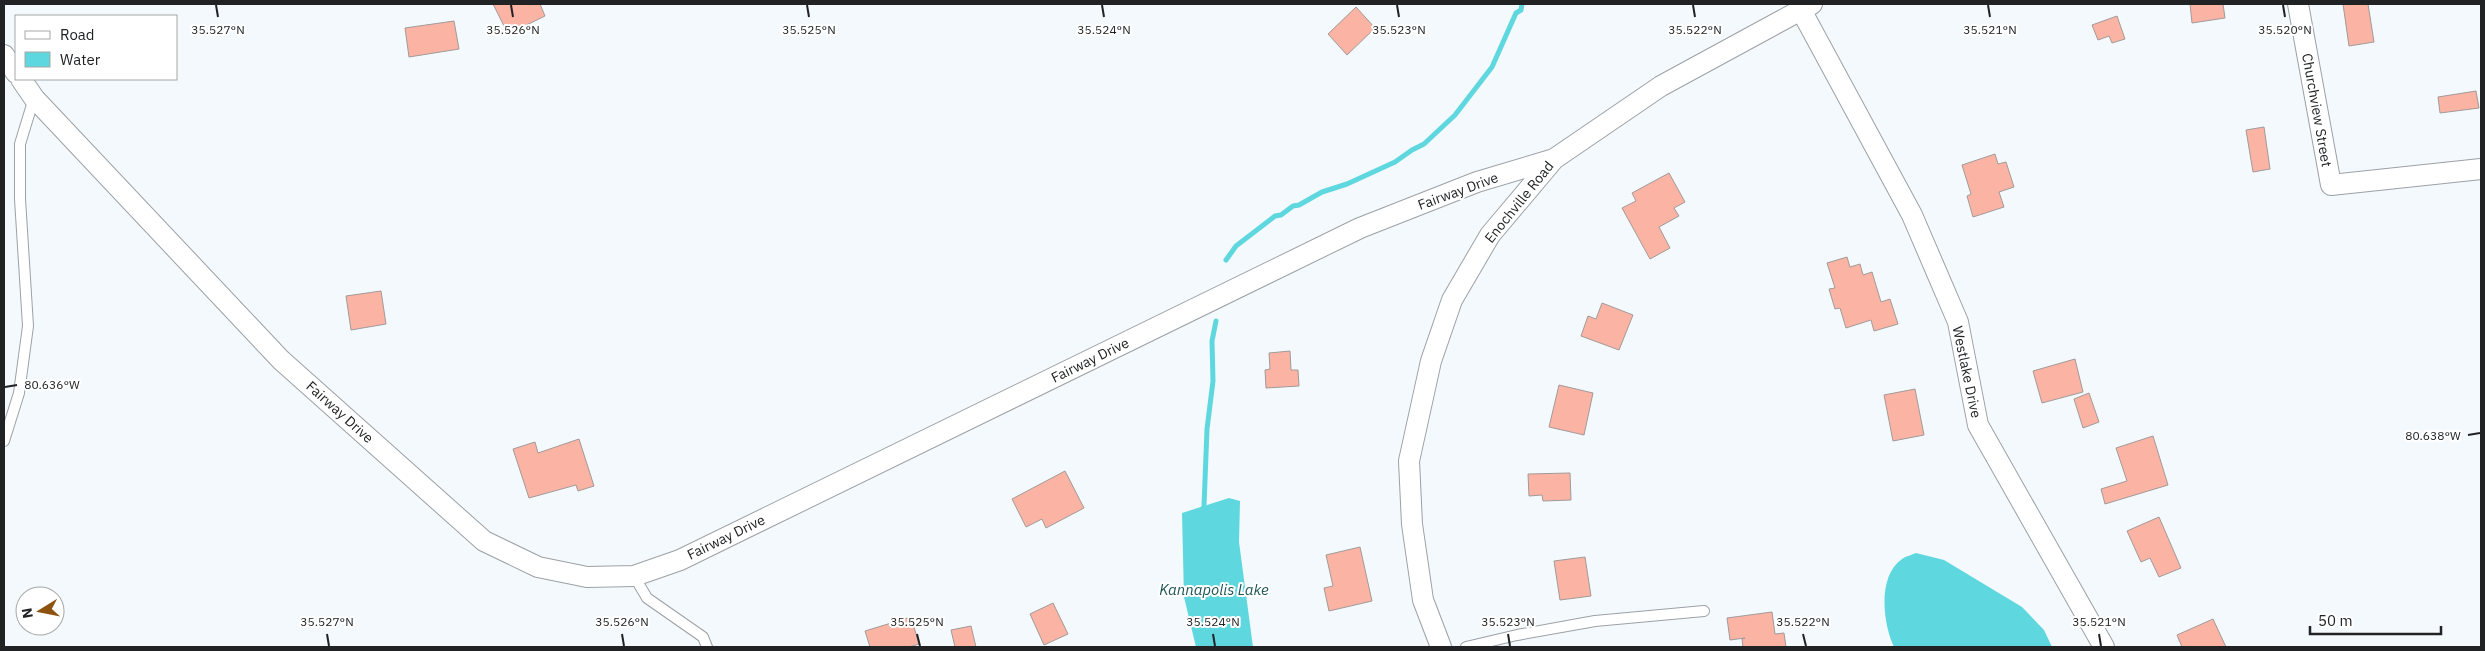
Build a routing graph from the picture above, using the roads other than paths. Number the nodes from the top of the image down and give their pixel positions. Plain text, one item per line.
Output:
1 (2298, 4) edge
2 (1806, 7) edge
3 (4, 55) edge
4 (15, 72) edge
5 (22, 80) edge
6 (34, 98) junction
7 (1554, 159) junction
8 (2481, 168) edge
9 (4, 440) edge
10 (634, 576) junction
11 (1704, 611) dead end
12 (707, 647) edge
13 (1441, 647) edge
14 (1466, 647) edge
15 (2104, 647) edge

1 - 8 street, Churchview Street
2 - 7 street, Enochville Road
2 - 15 street, Westlake Drive
3 - 4 street
5 - 6 street, Fairway Drive
6 - 9 lane
6 - 10 street, Fairway Drive
7 - 10 street, Fairway Drive
7 - 13 street, Enochville Road
10 - 12 lane
11 - 14 lane

